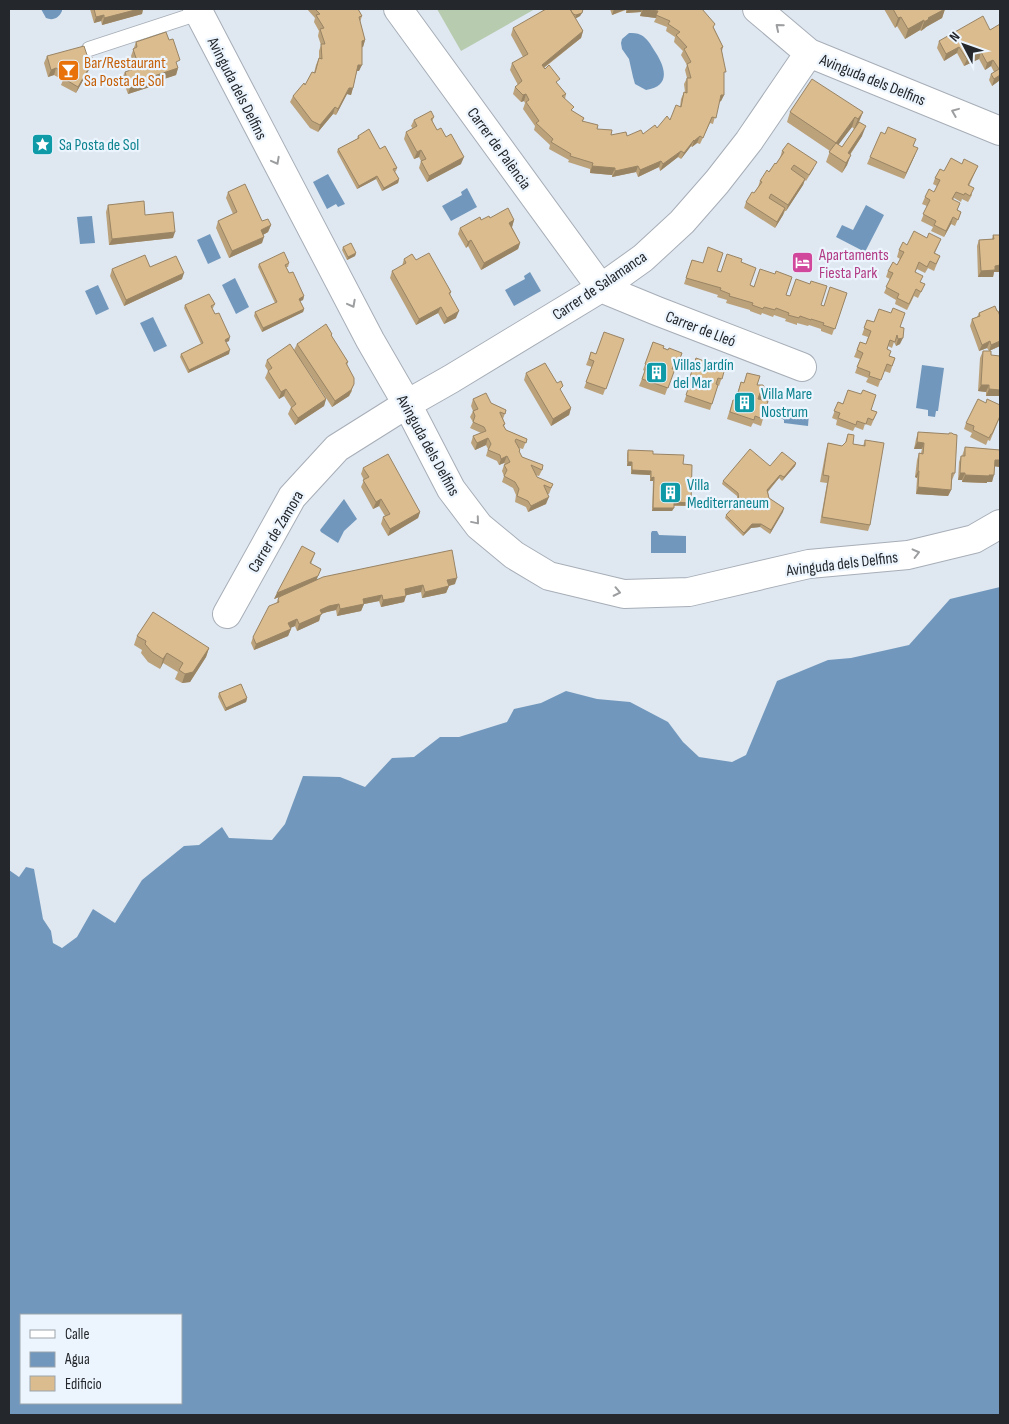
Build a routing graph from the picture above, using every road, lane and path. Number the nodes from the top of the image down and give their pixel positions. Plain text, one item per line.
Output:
1 (398, 9) edge
2 (757, 9) edge
3 (198, 11) edge
4 (89, 50) dead end
5 (809, 53) junction
6 (1000, 131) edge
7 (601, 288) junction
8 (802, 367) dead end
9 (407, 404) junction
10 (1000, 524) edge
11 (227, 614) dead end

1 - 7 street, Carrer de Palència
5 -> 2 street, Avinguda dels Delfins
3 - 4 lane
3 -> 9 street, Avinguda dels Delfins
6 -> 5 street, Avinguda dels Delfins
5 - 7 street, Carrer de Salamanca
7 - 8 street, Carrer de Lleó
7 - 9 street, Carrer de Salamanca
9 -> 10 street, Avinguda dels Delfins
9 - 11 street, Carrer de Zamora

